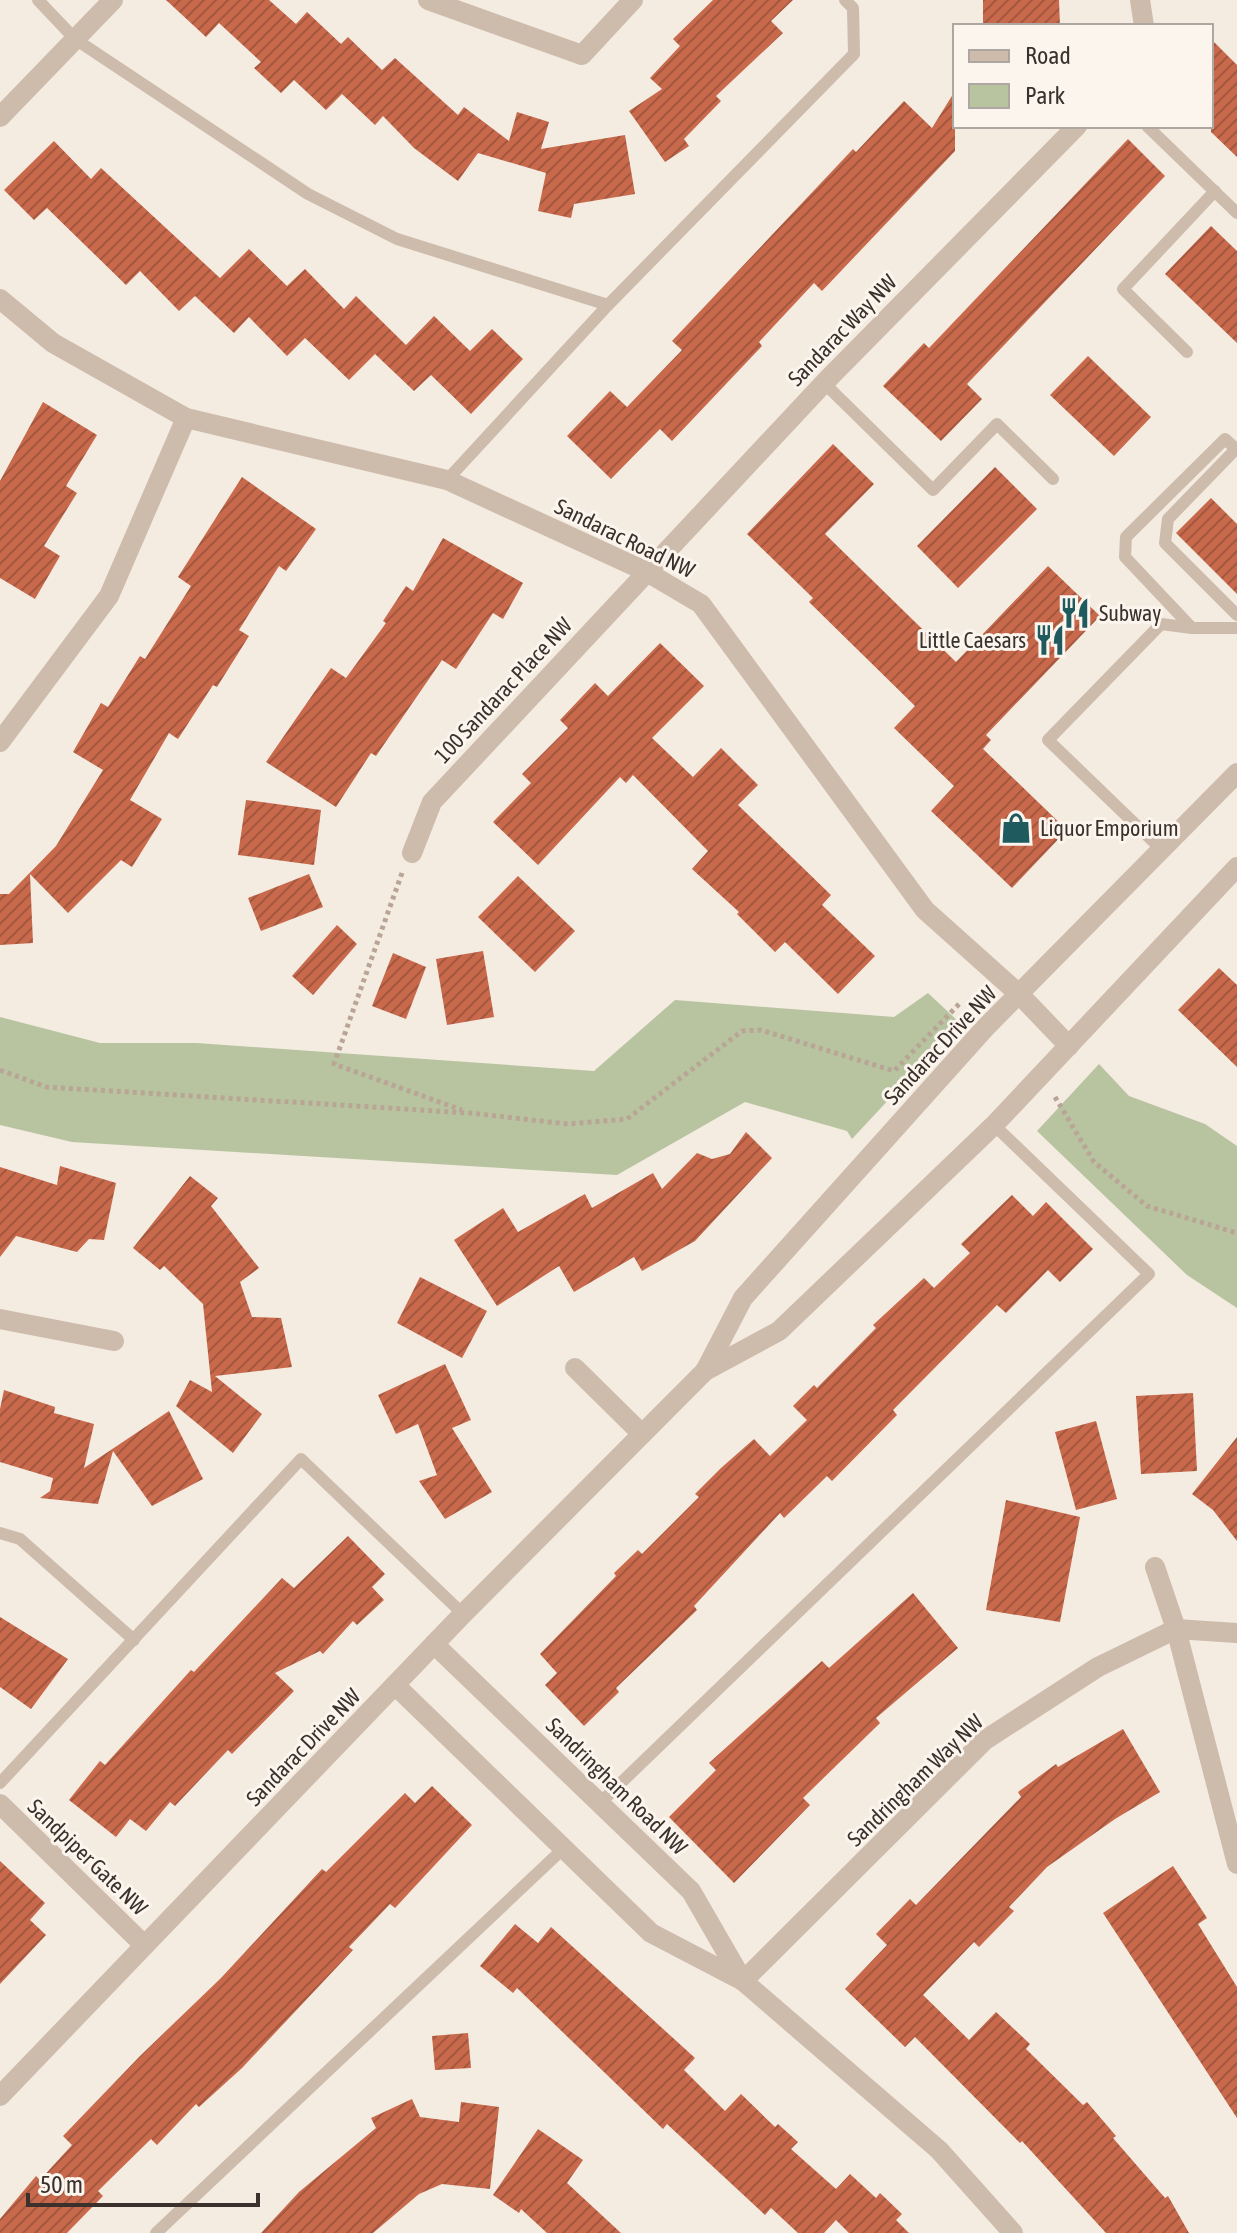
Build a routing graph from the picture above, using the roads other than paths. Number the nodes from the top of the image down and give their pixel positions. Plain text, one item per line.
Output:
1 (38, 0) edge
2 (113, 0) edge
3 (428, 0) edge
4 (633, 0) edge
5 (845, 0) edge
6 (1140, 0) edge
7 (1144, 24) edge
8 (75, 39) junction
9 (0, 117) edge
10 (1075, 128) edge
11 (1149, 128) edge
12 (1215, 191) junction
13 (1237, 213) edge
14 (0, 299) edge
15 (608, 305) junction
16 (1187, 352) dead end
17 (824, 383) junction
18 (186, 418) junction
19 (1236, 450) edge
20 (1053, 479) dead end
21 (447, 480) junction
22 (645, 571) junction
23 (1237, 615) edge
24 (1192, 628) junction
25 (1237, 628) edge
26 (0, 742) edge
27 (1237, 773) edge
28 (1161, 849) junction
29 (412, 853) road end
30 (1237, 867) edge
31 (1019, 994) junction
32 (1069, 1046) junction
33 (994, 1125) junction
34 (0, 1319) edge
35 (114, 1341) dead end
36 (575, 1368) dead end
37 (705, 1371) junction
38 (642, 1434) junction
39 (0, 1533) edge
40 (1155, 1567) dead end
41 (463, 1614) junction
42 (1176, 1629) junction
43 (1237, 1633) edge
44 (134, 1640) junction
45 (434, 1644) junction
46 (396, 1686) junction
47 (0, 1783) edge
48 (601, 1802) junction
49 (0, 1804) edge
50 (564, 1848) junction
51 (1237, 1864) edge
52 (143, 1944) junction
53 (743, 1981) junction
54 (0, 2096) edge
55 (156, 2233) edge
56 (1013, 2233) edge

1 - 8 lane
2 - 8 street
3 - 4 street
5 - 15 lane
6 - 7 street
8 - 9 street
8 - 15 lane
10 - 17 street, Sandarac Way NW
11 - 12 lane
12 - 13 lane
12 - 16 lane
14 - 18 street, Sandarac Road NW
15 - 21 lane
17 - 20 lane
17 - 22 street, Sandarac Way NW
18 - 21 street, Sandarac Road NW
18 - 26 street
19 - 23 lane
19 - 24 lane
21 - 22 street, Sandarac Road NW
22 - 29 street, 100 Sandarac Place NW
22 - 31 street, Sandarac Road NW
24 - 25 lane
24 - 28 lane
27 - 28 street, Sandarac Drive NW
28 - 31 street, Sandarac Drive NW
30 - 32 street, Sandarac Drive NW
31 - 32 street, Sandarac Road NW
31 - 37 street, Sandarac Drive NW
32 - 33 street, Sandarac Drive NW
33 - 37 street, Sandarac Drive NW
33 - 48 lane
34 - 35 street
36 - 38 street
37 - 38 street, Sandarac Drive NW
38 - 41 street, Sandarac Drive NW
39 - 44 lane
40 - 42 street
41 - 44 lane
41 - 45 street, Sandarac Drive NW
42 - 43 street, Sandringham Way NW
42 - 51 street
42 - 53 street, Sandringham Way NW
44 - 47 lane
45 - 46 street, Sandarac Drive NW
45 - 48 street, Sandringham Road NW
46 - 50 street, Sandringham Road NW
46 - 52 street, Sandarac Drive NW
48 - 53 street, Sandringham Road NW
49 - 52 street, Sandpiper Gate NW
50 - 53 street, Sandringham Road NW
50 - 55 lane
52 - 54 street, Sandarac Drive NW
53 - 56 street, Sandringham Road NW

